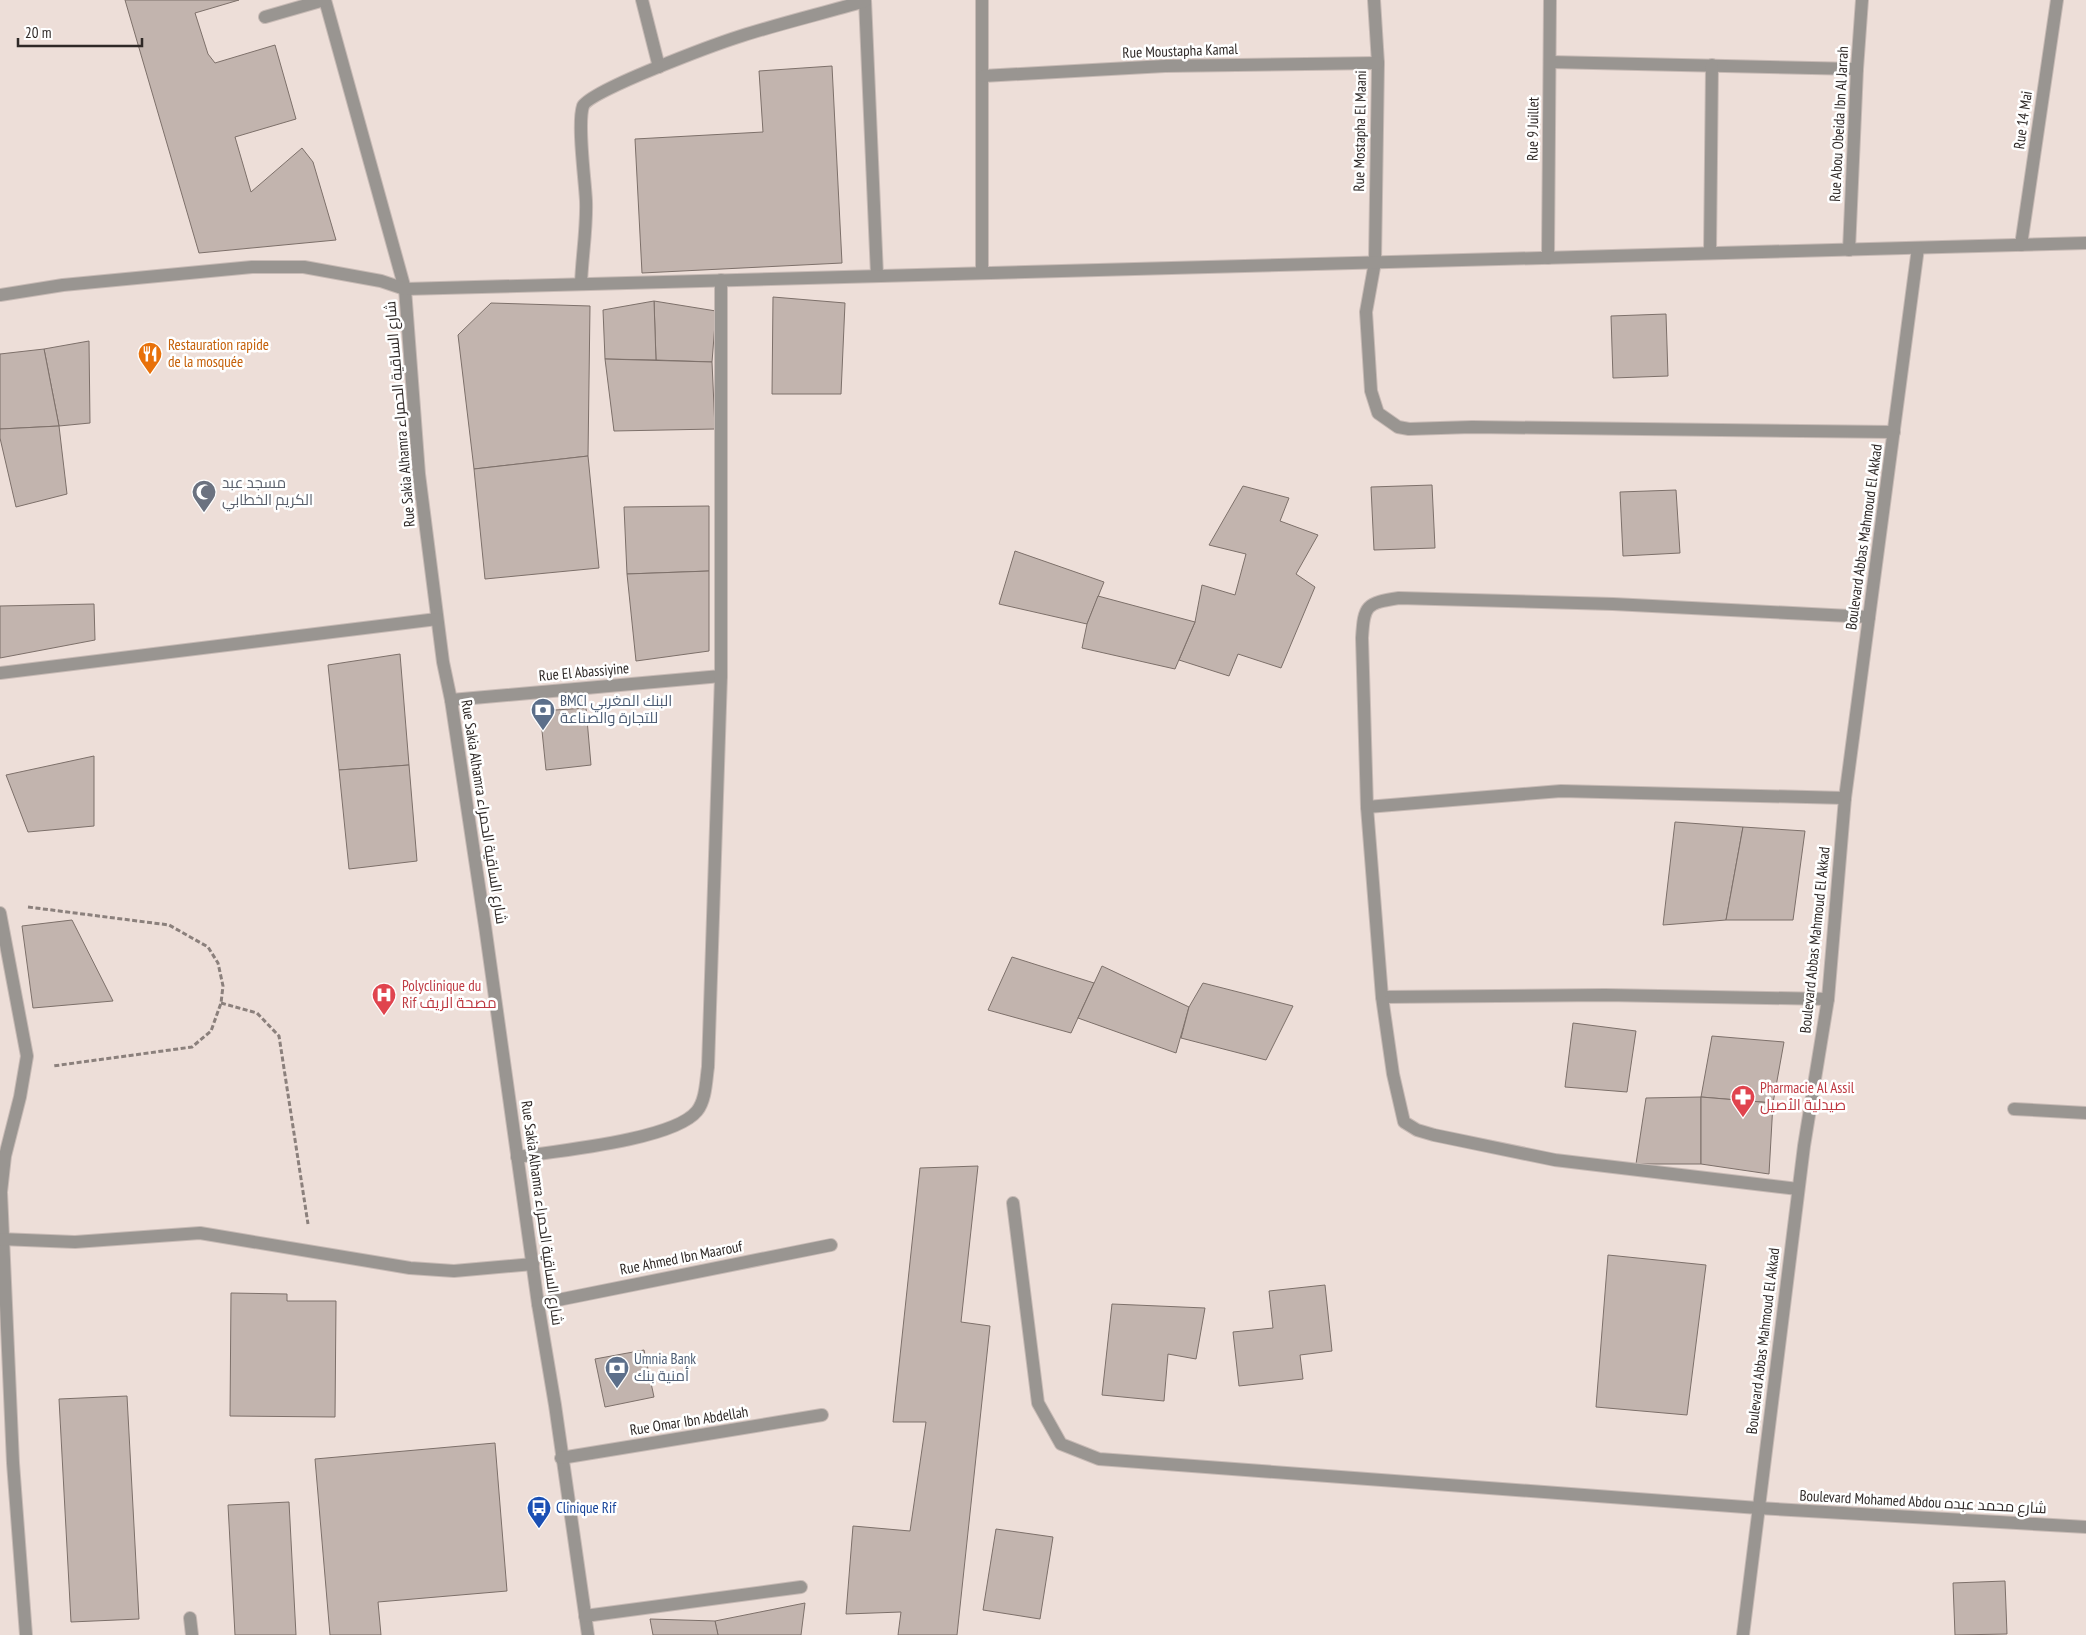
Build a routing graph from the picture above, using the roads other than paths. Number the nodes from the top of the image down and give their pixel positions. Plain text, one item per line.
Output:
1 (325, 0) edge
2 (642, 0) edge
3 (982, 0) edge
4 (1374, 0) edge
5 (1550, 0) edge
6 (1862, 0) edge
7 (2057, 0) edge
8 (865, 1) edge
9 (265, 17) dead end
10 (1550, 62) junction
11 (1378, 63) junction
12 (1712, 65) junction
13 (659, 67) junction
14 (1856, 69) junction
15 (983, 76) junction
16 (2086, 243) edge
17 (2021, 245) junction
18 (1918, 248) junction
19 (1849, 250) junction
20 (1710, 253) junction
21 (1548, 258) junction
22 (1375, 262) junction
23 (982, 273) junction
24 (877, 276) junction
25 (721, 280) junction
26 (581, 284) junction
27 (405, 288) junction
28 (0, 296) edge
29 (1894, 432) junction
30 (1869, 617) junction
31 (437, 619) junction
32 (0, 673) edge
33 (721, 676) junction
34 (451, 700) junction
35 (1845, 798) junction
36 (1368, 807) junction
37 (0, 913) edge
38 (1382, 997) junction
39 (1828, 999) junction
40 (2014, 1109) dead end
41 (2086, 1113) edge
42 (517, 1157) junction
43 (1798, 1189) junction
44 (1013, 1203) dead end
45 (2, 1240) edge
46 (831, 1245) dead end
47 (532, 1264) junction
48 (538, 1304) junction
49 (822, 1415) dead end
50 (561, 1458) junction
51 (1758, 1508) junction
52 (2086, 1527) edge
53 (801, 1587) dead end
54 (585, 1616) junction
55 (190, 1618) dead end
56 (26, 1635) edge
57 (192, 1635) edge
58 (588, 1635) edge
59 (1743, 1635) edge

1 - 9 street
1 - 27 street, Rue Sakia Alhamra شارع الساقية الحمراء
2 - 13 street
3 - 15 street
4 - 11 street, Rue Mostapha El Maani
5 - 10 street, Rue 9 Juillet
6 - 14 street, Rue Abou Obeida Ibn Al Jarrah
7 - 17 street, Rue 14 Mai
8 - 13 street
8 - 24 street
10 - 12 street
10 - 21 street, Rue 9 Juillet
11 - 15 street, Rue Moustapha Kamal
11 - 22 street, Rue Mostapha El Maani
12 - 14 street
12 - 20 street
13 - 26 street
14 - 19 street, Rue Abou Obeida Ibn Al Jarrah
15 - 23 street
16 - 17 street
17 - 18 street
18 - 19 street
18 - 29 street, Boulevard Abbas Mahmoud El Akkad
19 - 20 street
20 - 21 street
21 - 22 street
22 - 23 street
22 - 29 street, Rue Mostapha El Maani
23 - 24 street
24 - 25 street
25 - 26 street
25 - 33 street
26 - 27 street
27 - 28 street
27 - 31 street, Rue Sakia Alhamra شارع الساقية الحمراء
29 - 30 street, Boulevard Abbas Mahmoud El Akkad
30 - 35 street, Boulevard Abbas Mahmoud El Akkad
30 - 36 street
31 - 32 street
31 - 34 street, Rue Sakia Alhamra شارع الساقية الحمراء
33 - 34 street, Rue El Abassiyine
33 - 42 street
34 - 42 street, Rue Sakia Alhamra شارع الساقية الحمراء
35 - 36 street
35 - 39 street, Boulevard Abbas Mahmoud El Akkad
36 - 38 street
37 - 45 street
38 - 39 street
38 - 43 street
39 - 43 street, Boulevard Abbas Mahmoud El Akkad
40 - 41 street
42 - 47 street, Rue Sakia Alhamra شارع الساقية الحمراء
43 - 51 street, Boulevard Abbas Mahmoud El Akkad
44 - 51 street, Boulevard Mohamed Abdou شارع محمد عبده
45 - 47 street
45 - 56 street
46 - 48 street, Rue Ahmed Ibn Maarouf
47 - 48 street, Rue Sakia Alhamra شارع الساقية الحمراء
48 - 50 street, Rue Sakia Alhamra شارع الساقية الحمراء
49 - 50 street, Rue Omar Ibn Abdellah
50 - 54 street, Rue Sakia Alhamra شارع الساقية الحمراء
51 - 52 street, Boulevard Mohamed Abdou شارع محمد عبده
51 - 59 street, Boulevard Abbas Mahmoud El Akkad
53 - 54 street
54 - 58 street, Rue Sakia Alhamra شارع الساقية الحمراء
55 - 57 street

